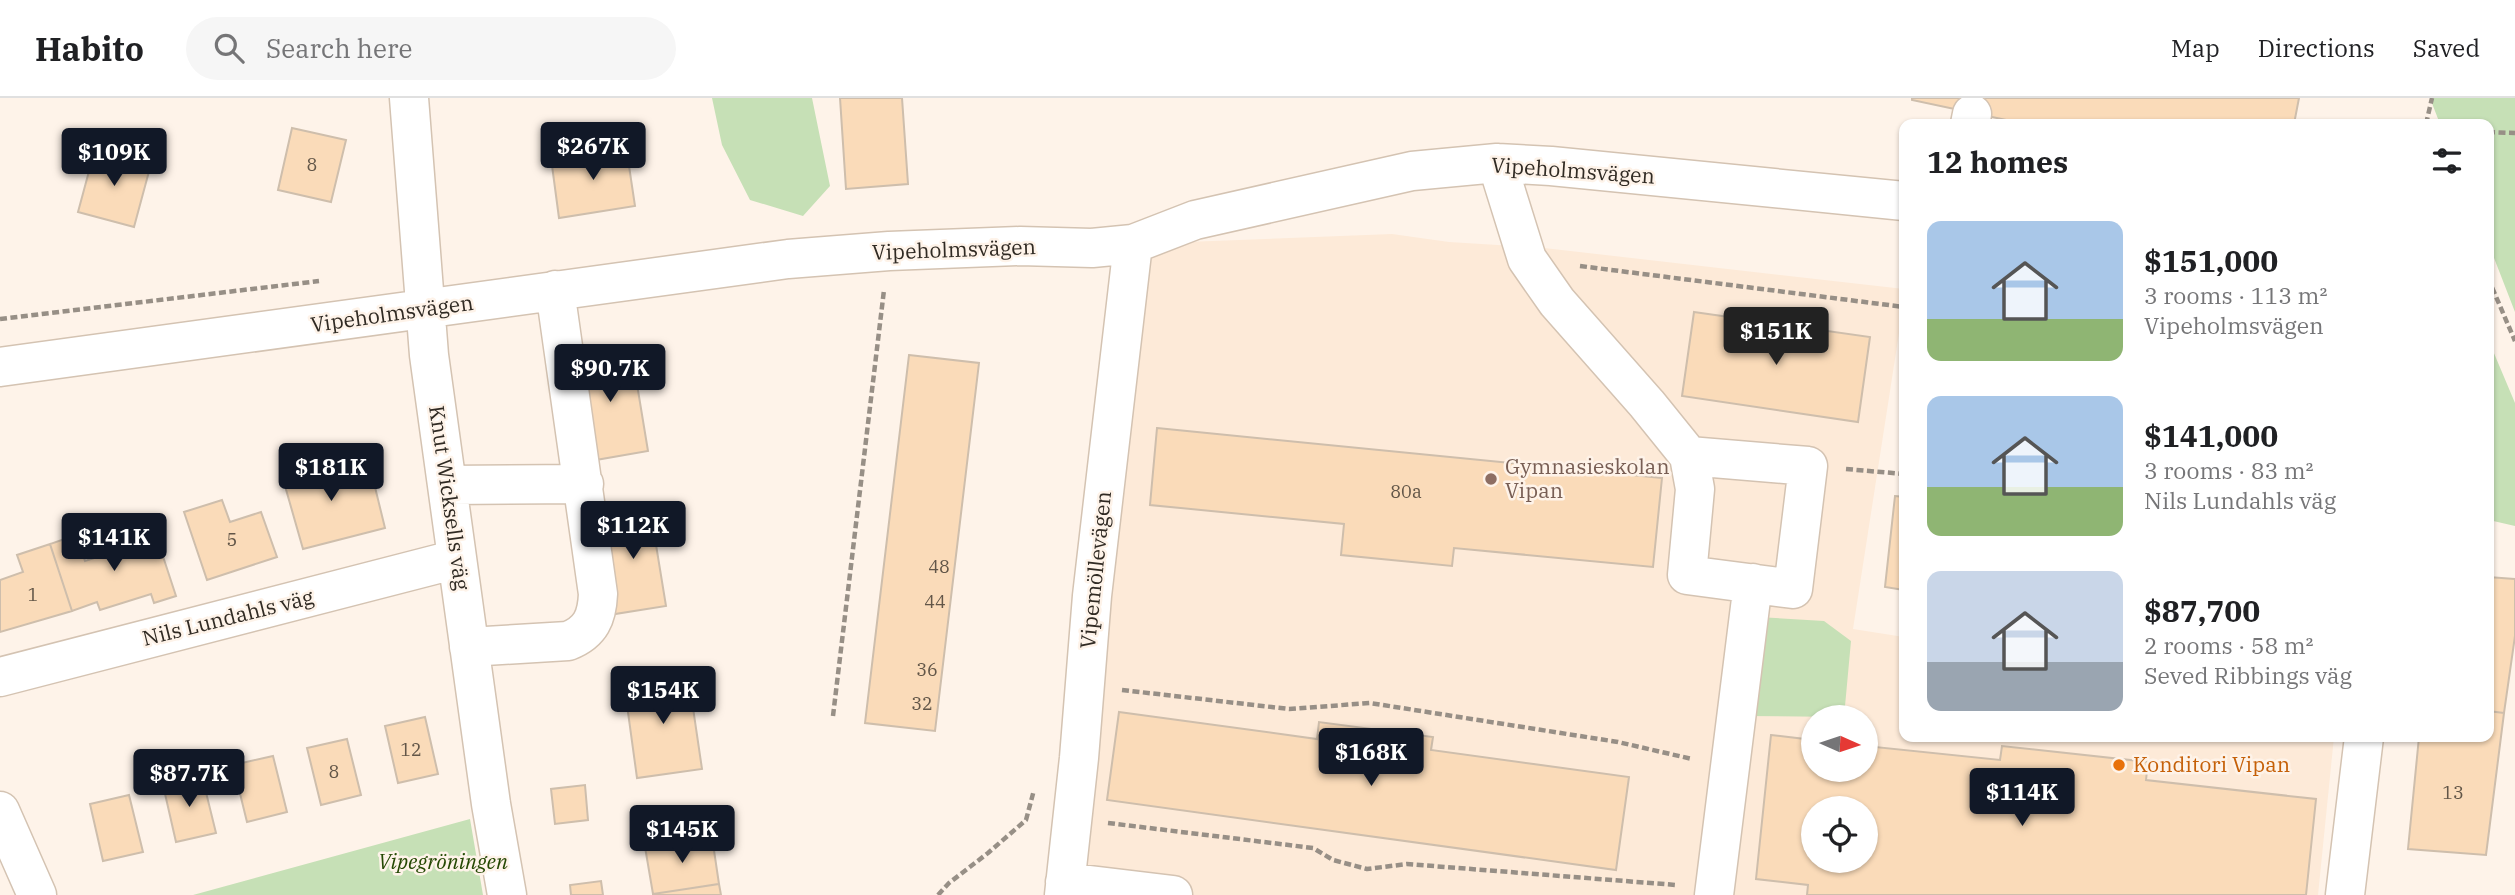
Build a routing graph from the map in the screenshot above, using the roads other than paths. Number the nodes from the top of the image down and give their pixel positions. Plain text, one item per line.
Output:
1 (409, 98) edge
2 (1497, 163) junction
3 (1899, 200) edge
4 (1133, 244) junction
5 (555, 290) junction
6 (426, 310) junction
7 (0, 367) edge
8 (1689, 456) junction
9 (583, 484) junction
10 (447, 485) junction
11 (457, 559) junction
12 (1753, 583) junction
13 (470, 647) junction
14 (0, 677) edge
15 (2363, 742) edge
16 (0, 811) edge
17 (1065, 888) edge
18 (1715, 891) edge
19 (37, 895) edge
20 (507, 895) edge
21 (1172, 895) edge
22 (2345, 895) edge

1 - 6 street, Knut Wicksells väg
2 - 3 street, Vipeholmsvägen
2 - 4 street, Vipeholmsvägen
2 - 8 street
4 - 5 street, Vipeholmsvägen
4 - 17 street, Vipemöllevägen
5 - 6 street, Vipeholmsvägen
5 - 9 street
6 - 7 street, Vipeholmsvägen
6 - 10 street, Knut Wicksells väg
8 - 12 street
8 - 12 street
9 - 10 street
9 - 13 street
10 - 11 street, Knut Wicksells väg
11 - 13 street, Knut Wicksells väg
11 - 14 street, Nils Lundahls väg
12 - 18 street
13 - 20 street, Knut Wicksells väg
15 - 22 street
16 - 19 street
17 - 21 street

